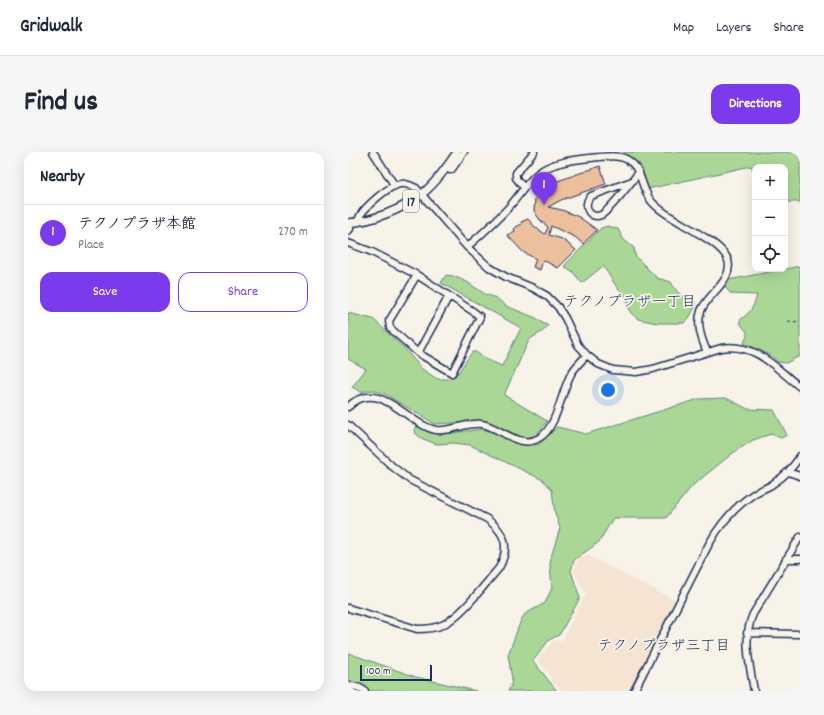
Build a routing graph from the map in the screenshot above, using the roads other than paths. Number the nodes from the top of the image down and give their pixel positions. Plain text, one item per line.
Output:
1 (373, 152) edge
2 (457, 152) edge
3 (464, 152) edge
4 (534, 152) edge
5 (446, 168) junction
6 (640, 172) junction
7 (632, 181) junction
8 (395, 186) junction
9 (524, 188) junction
10 (422, 195) junction
11 (358, 221) junction
12 (349, 223) edge
13 (348, 231) edge
14 (348, 242) edge
15 (468, 247) junction
16 (417, 275) junction
17 (449, 296) junction
18 (707, 352) junction
19 (418, 353) junction
20 (587, 355) junction
21 (800, 387) edge
22 (348, 407) edge
23 (348, 425) edge
24 (800, 456) edge
25 (788, 472) junction
26 (800, 476) edge
27 (800, 537) edge
28 (786, 559) junction
29 (800, 559) edge
30 (348, 608) edge
31 (747, 633) junction
32 (800, 634) edge
33 (348, 685) edge
34 (365, 691) edge
35 (634, 691) edge
36 (754, 691) edge

1 - 8 street
2 - 5 main road, 17
3 - 5 street
4 - 9 street
5 - 10 main road, 17
6 - 7 street
6 - 9 street
6 - 18 street
7 - 7 street
8 - 10 street
8 - 11 street
9 - 15 street
10 - 11 main road, 17
10 - 15 street
11 - 12 main road, 17
12 - 13 street
14 - 16 street
15 - 20 street
16 - 17 street
16 - 19 street
17 - 19 street
17 - 19 street
18 - 20 street
18 - 21 street
20 - 22 street
23 - 30 street
24 - 25 street
25 - 26 street
25 - 35 street
27 - 28 street
28 - 29 street
28 - 31 street
31 - 32 street
31 - 36 street
33 - 34 street

